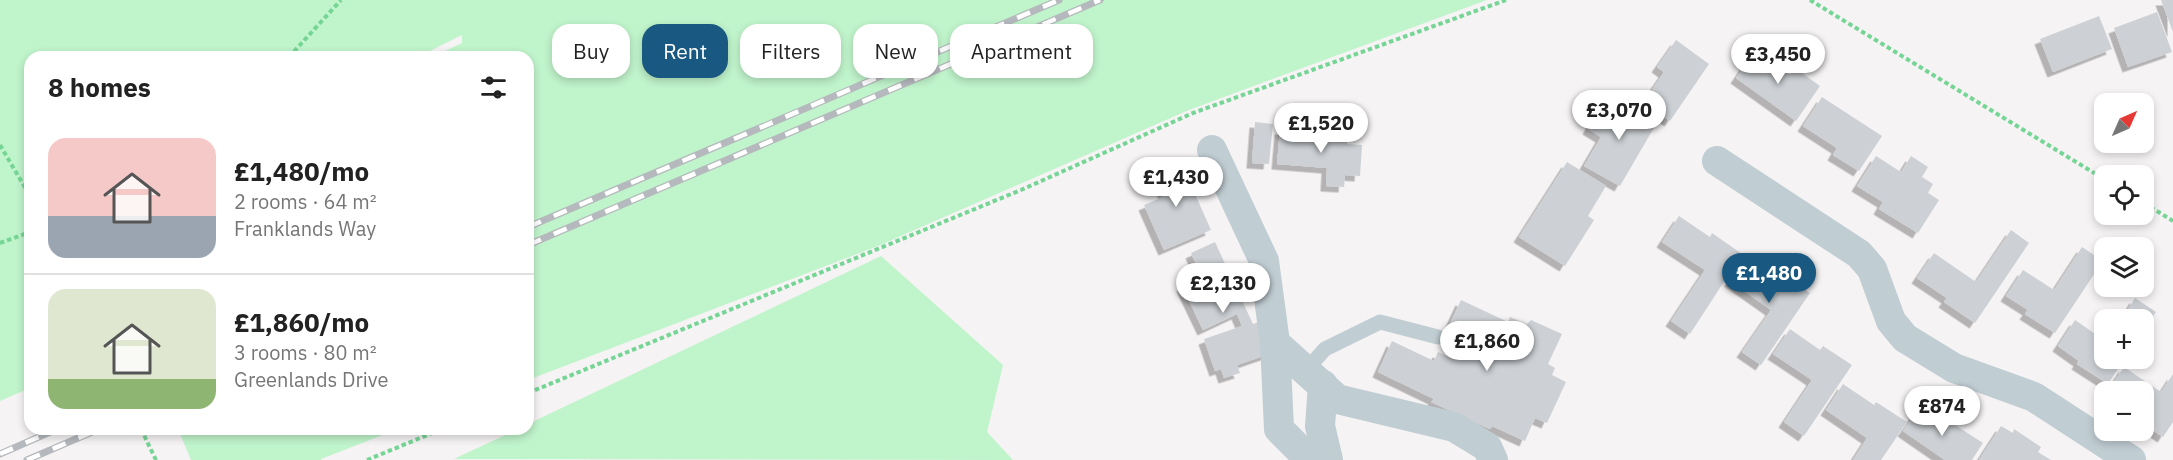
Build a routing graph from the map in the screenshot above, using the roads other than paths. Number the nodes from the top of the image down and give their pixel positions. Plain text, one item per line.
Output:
1 (1212, 150) dead end
2 (1717, 161) dead end
3 (1438, 337) dead end
4 (1275, 343) junction
5 (1315, 378) junction
6 (1310, 460) edge
7 (1328, 460) edge
8 (1493, 460) edge
9 (2131, 460) edge

1 - 4 street
2 - 9 street
3 - 5 lane
4 - 5 street
4 - 6 street
5 - 7 street
5 - 8 street

